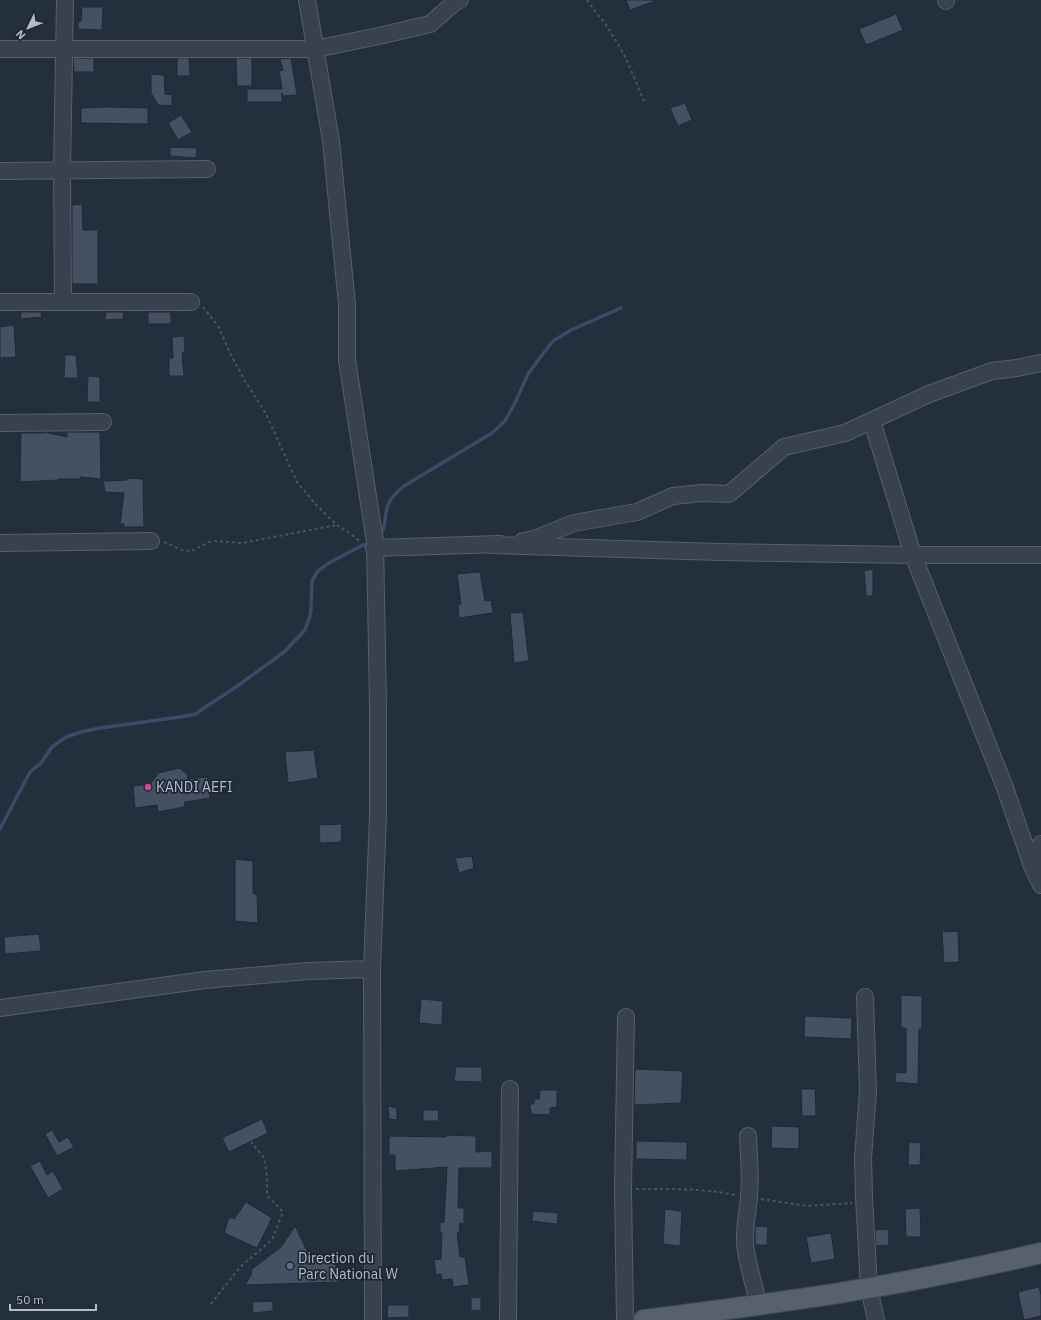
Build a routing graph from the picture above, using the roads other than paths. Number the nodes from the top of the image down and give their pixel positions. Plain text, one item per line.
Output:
1 (65, 0) edge
2 (307, 0) edge
3 (460, 0) edge
4 (0, 49) edge
5 (64, 49) junction
6 (315, 49) junction
7 (207, 169) dead end
8 (0, 171) edge
9 (62, 171) junction
10 (0, 302) edge
11 (63, 302) junction
12 (191, 302) road end
13 (1041, 363) edge
14 (872, 421) junction
15 (103, 422) dead end
16 (0, 423) edge
17 (151, 541) road end
18 (0, 543) edge
19 (491, 545) junction
20 (374, 550) junction
21 (913, 555) junction
22 (1041, 555) edge
23 (1041, 844) edge
24 (1038, 875) edge
25 (372, 969) junction
26 (865, 997) dead end
27 (0, 1008) edge
28 (626, 1017) dead end
29 (510, 1089) dead end
30 (748, 1136) dead end
31 (1041, 1253) edge
32 (869, 1288) junction
33 (759, 1305) junction
34 (373, 1320) edge
35 (508, 1320) edge
36 (625, 1320) edge
37 (644, 1320) edge
38 (876, 1320) edge

1 - 5 street
2 - 6 street
3 - 6 street
4 - 5 street
5 - 6 street
5 - 9 street
6 - 20 street
7 - 9 street
8 - 9 street
9 - 11 street
10 - 11 street
11 - 12 street
13 - 14 street
14 - 19 street
14 - 21 street
15 - 16 street
17 - 18 street
19 - 20 street
19 - 21 street
20 - 25 street
21 - 22 street
21 - 24 street
23 - 24 street
25 - 27 street
25 - 34 street
26 - 32 street
28 - 36 street
29 - 35 street
30 - 33 street
31 - 32 main road
32 - 33 main road
32 - 38 street
33 - 37 main road

